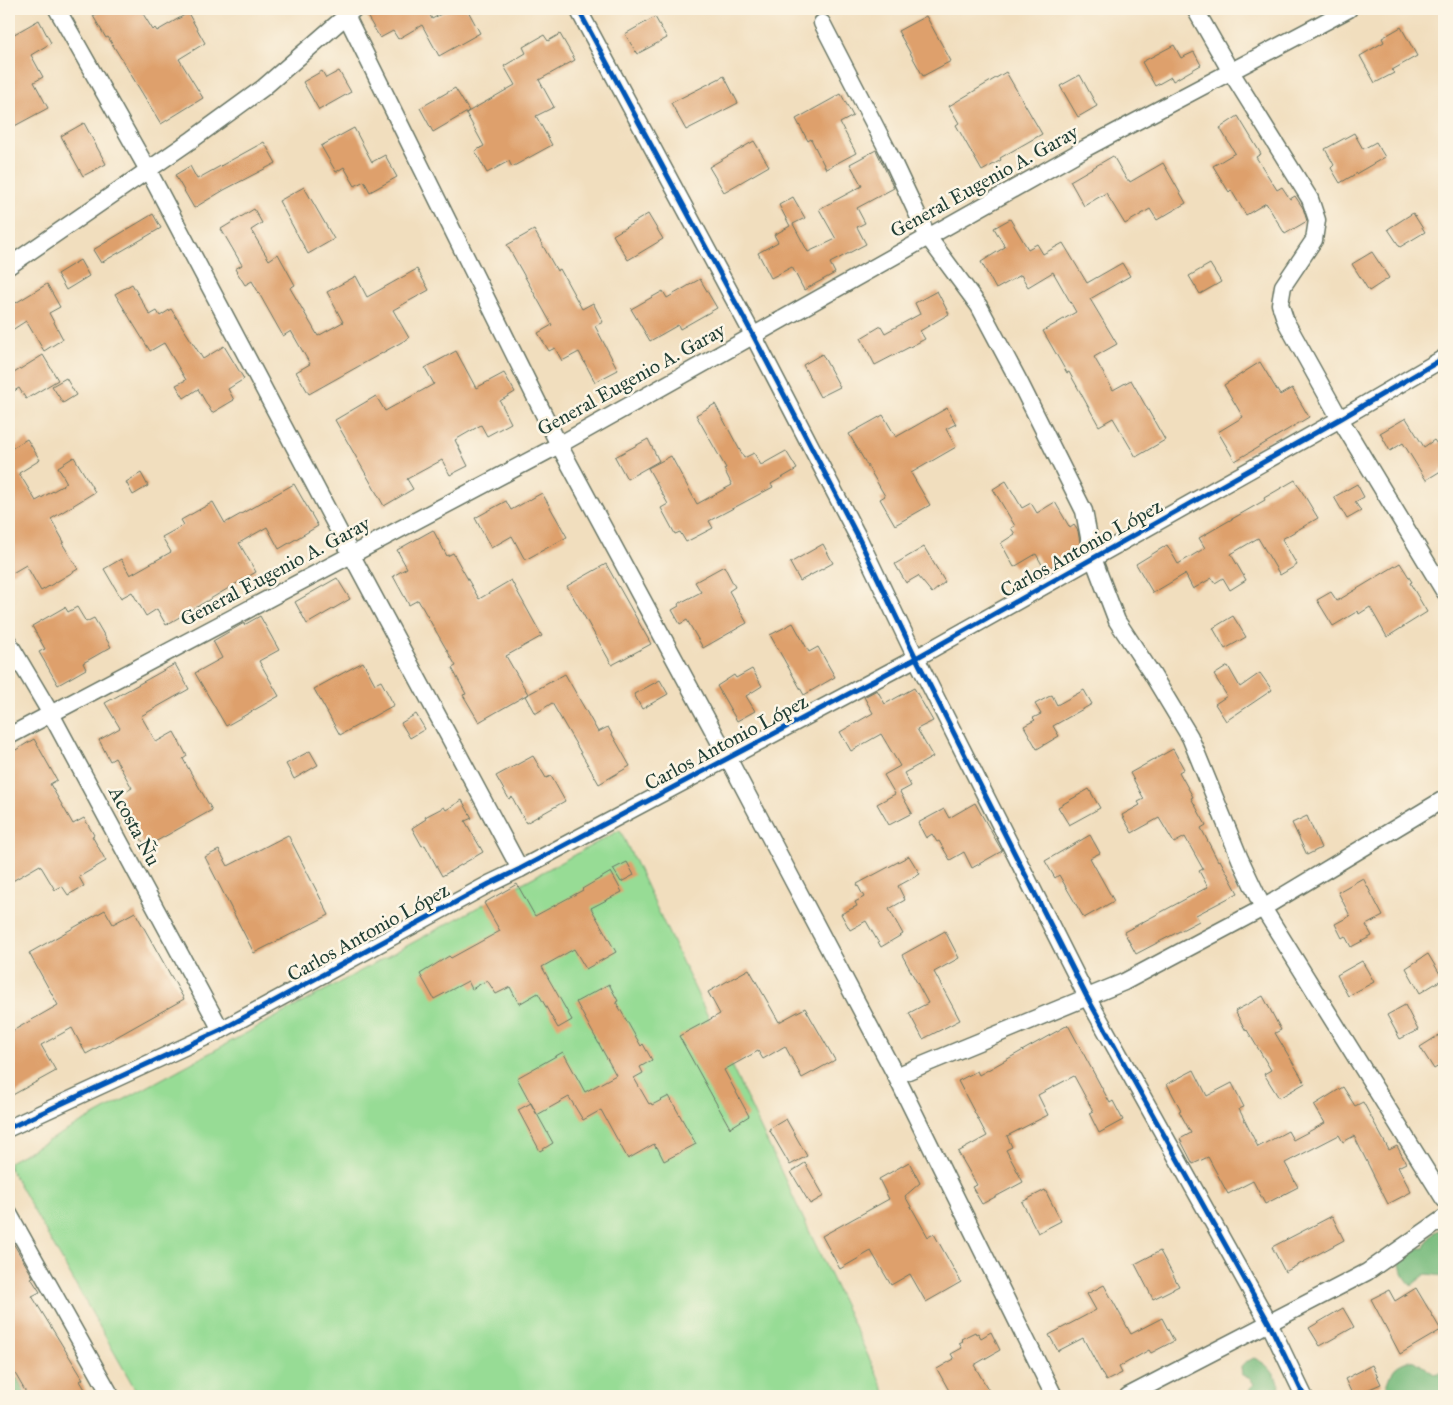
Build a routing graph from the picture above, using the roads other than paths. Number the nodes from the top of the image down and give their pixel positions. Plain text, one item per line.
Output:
1 (57, 9) edge
2 (578, 9) edge
3 (1195, 9) edge
4 (1350, 9) edge
5 (348, 11) edge
6 (822, 24) dead end
7 (1231, 72) junction
8 (148, 170) junction
9 (928, 237) junction
10 (9, 266) edge
11 (753, 336) junction
12 (1444, 358) edge
13 (1340, 420) junction
14 (559, 445) junction
15 (351, 554) junction
16 (1093, 558) junction
17 (1444, 591) edge
18 (9, 643) edge
19 (916, 658) junction
20 (50, 714) junction
21 (9, 736) edge
22 (728, 758) junction
23 (1444, 799) edge
24 (520, 869) junction
25 (1264, 908) junction
26 (1087, 997) junction
27 (221, 1030) junction
28 (896, 1076) junction
29 (9, 1128) edge
30 (1444, 1199) edge
31 (9, 1214) edge
32 (1444, 1218) edge
33 (1269, 1323) junction
34 (112, 1396) edge
35 (1054, 1396) edge
36 (1128, 1396) edge
37 (1304, 1396) edge

1 - 8 street
2 - 11 street
3 - 7 street
4 - 7 street, General Eugenio A. Garay
5 - 8 street
5 - 14 street
6 - 9 street
7 - 9 street, General Eugenio A. Garay
7 - 13 street
8 - 10 street
8 - 15 street
9 - 11 street, General Eugenio A. Garay
9 - 16 street
11 - 14 street, General Eugenio A. Garay
11 - 19 street
12 - 13 street, Carlos Antonio López
13 - 16 street, Carlos Antonio López
13 - 17 street
14 - 15 street, General Eugenio A. Garay
14 - 22 street
15 - 20 street, General Eugenio A. Garay
15 - 24 street
16 - 19 street, Carlos Antonio López
16 - 25 street
18 - 20 street, Acosta Ñu
19 - 22 street, Carlos Antonio López
19 - 26 street
20 - 21 street, General Eugenio A. Garay
20 - 27 street, Acosta Ñu
22 - 24 street, Carlos Antonio López
22 - 28 street
23 - 25 street
24 - 27 street, Carlos Antonio López
25 - 26 street
25 - 30 street
26 - 28 street
26 - 33 street
27 - 29 street, Carlos Antonio López
28 - 35 street
31 - 34 street
32 - 33 street
33 - 36 street
33 - 37 street

